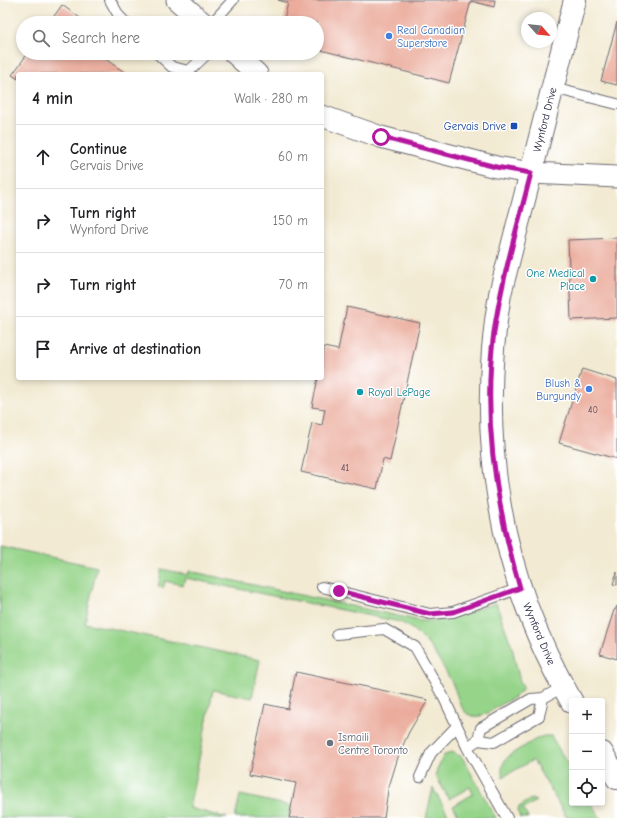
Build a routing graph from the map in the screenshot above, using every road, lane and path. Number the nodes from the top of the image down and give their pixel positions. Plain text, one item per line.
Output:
1 (110, 0) edge
2 (177, 0) edge
3 (233, 0) edge
4 (575, 0) edge
5 (119, 16) edge
6 (195, 16) edge
7 (218, 16) edge
8 (164, 60) edge
9 (201, 60) edge
10 (242, 60) edge
11 (189, 72) edge
12 (255, 72) edge
13 (553, 88) junction
14 (617, 104) edge
15 (324, 117) edge
16 (531, 173) junction
17 (617, 177) edge
18 (322, 587) dead end
19 (520, 588) junction
20 (337, 634) dead end
21 (567, 694) edge
22 (543, 698) junction
23 (457, 726) junction
24 (478, 740) junction
25 (467, 747) junction
26 (605, 758) edge
27 (420, 777) dead end
28 (617, 778) edge
29 (507, 818) edge

1 - 5 lane
2 - 6 street
3 - 7 lane
4 - 13 street, Wynford Drive
8 - 11 lane
9 - 11 lane
10 - 12 street
13 - 14 lane
13 - 16 street, Wynford Drive
15 - 16 street
16 - 17 street
16 - 19 street, Wynford Drive
18 - 19 lane
19 - 21 street, Wynford Drive
20 - 23 lane
21 - 22 lane
22 - 24 lane
22 - 24 lane
23 - 25 lane
23 - 27 lane
24 - 25 lane
25 - 29 lane
26 - 28 street

